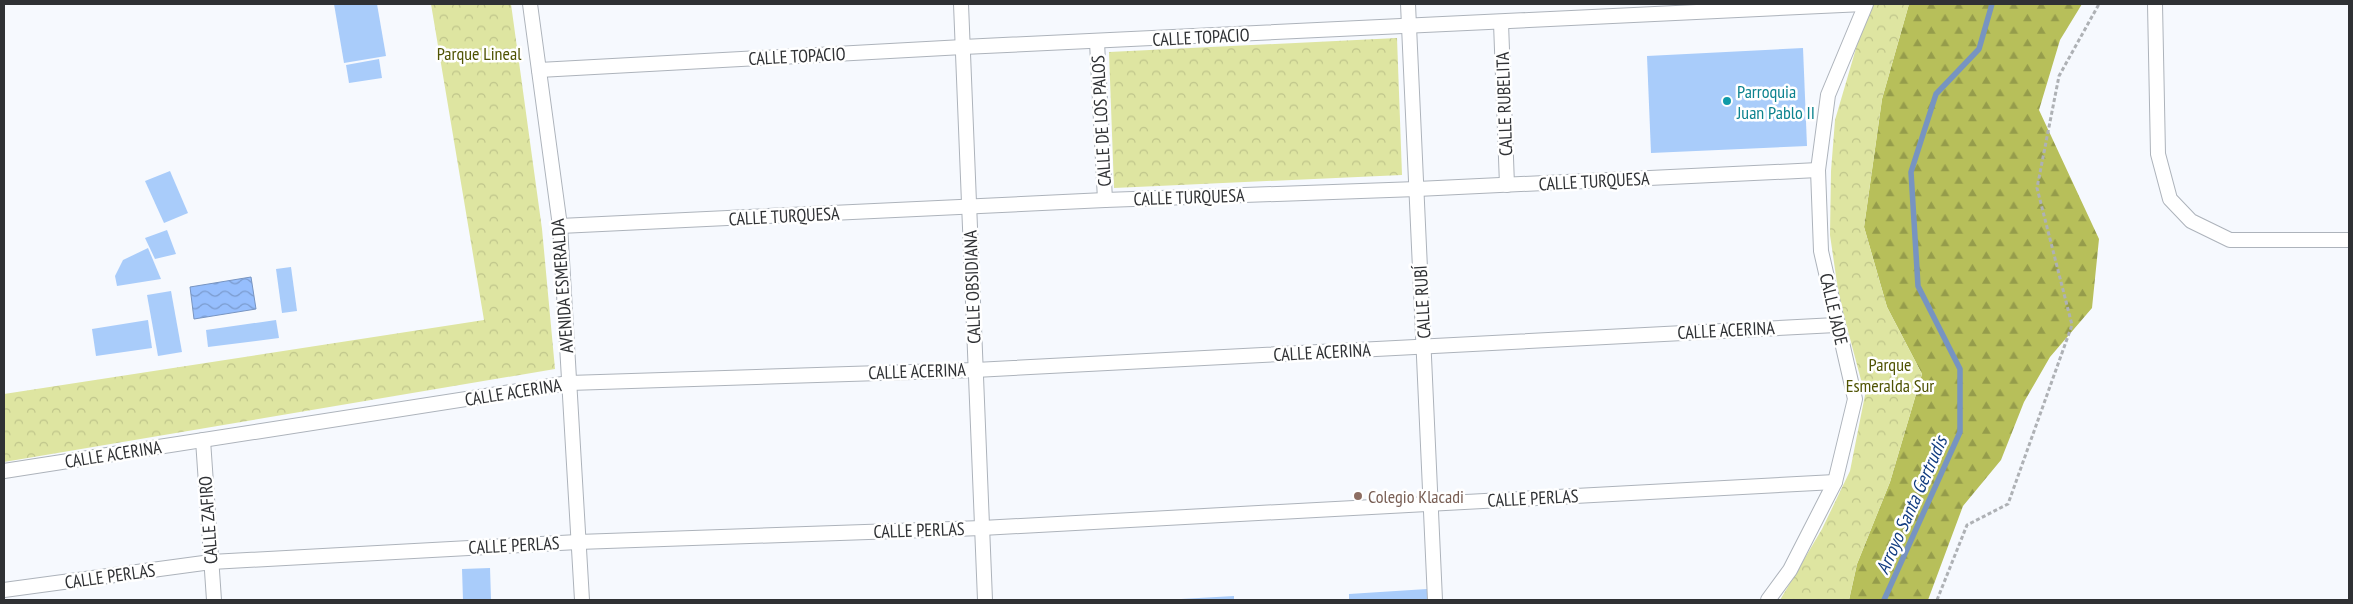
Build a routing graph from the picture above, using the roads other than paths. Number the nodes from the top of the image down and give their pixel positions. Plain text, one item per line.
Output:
1 (530, 4) edge
2 (961, 4) edge
3 (1408, 4) edge
4 (1865, 4) edge
5 (2155, 4) edge
6 (1501, 23) junction
7 (1409, 27) junction
8 (1097, 42) junction
9 (963, 47) junction
10 (538, 70) junction
11 (1818, 170) junction
12 (1507, 185) junction
13 (1417, 189) junction
14 (1105, 200) junction
15 (969, 207) junction
16 (560, 226) junction
17 (2349, 240) edge
18 (1836, 325) junction
19 (1424, 346) junction
20 (975, 370) junction
21 (569, 383) junction
22 (203, 440) junction
23 (4, 471) edge
24 (1835, 482) junction
25 (1431, 504) junction
26 (982, 528) junction
27 (578, 542) junction
28 (211, 562) junction
29 (4, 590) edge
30 (214, 600) edge
31 (582, 600) edge
32 (985, 600) edge
33 (1435, 600) edge
34 (1768, 600) edge

1 - 10 street, AVENIDA ESMERALDA
2 - 9 street, CALLE OBSIDIANA
3 - 7 street, CALLE RUBÍ
4 - 6 street, CALLE TOPACIO
4 - 11 street, CALLE JADE
5 - 17 street
6 - 7 street, CALLE TOPACIO
6 - 12 street, CALLE RUBELITA
7 - 8 street, CALLE TOPACIO
7 - 13 street, CALLE RUBÍ
8 - 9 street, CALLE TOPACIO
8 - 14 street, CALLE DE LOS PALOS
9 - 10 street, CALLE TOPACIO
9 - 15 street, CALLE OBSIDIANA
10 - 16 street, AVENIDA ESMERALDA
11 - 12 street, CALLE TURQUESA
11 - 18 street, CALLE JADE
12 - 13 street, CALLE TURQUESA
13 - 14 street, CALLE TURQUESA
13 - 19 street, CALLE RUBÍ
14 - 15 street, CALLE TURQUESA
15 - 16 street, CALLE TURQUESA
15 - 20 street, CALLE OBSIDIANA
16 - 21 street, AVENIDA ESMERALDA
18 - 19 street, CALLE ACERINA
18 - 24 street, CALLE JADE
19 - 20 street, CALLE ACERINA
19 - 25 street, CALLE RUBÍ
20 - 21 street, CALLE ACERINA
20 - 26 street, CALLE OBSIDIANA
21 - 22 street, CALLE ACERINA
21 - 27 street, AVENIDA ESMERALDA
22 - 23 street, CALLE ACERINA
22 - 28 street, CALLE ZAFIRO
24 - 25 street, CALLE PERLAS
24 - 34 street, CALLE JADE
25 - 26 street, CALLE PERLAS
25 - 33 street, CALLE RUBÍ
26 - 27 street, CALLE PERLAS
26 - 32 street, CALLE OBSIDIANA
27 - 28 street, CALLE PERLAS
27 - 31 street, AVENIDA ESMERALDA
28 - 29 street, CALLE PERLAS
28 - 30 street, CALLE ZAFIRO

